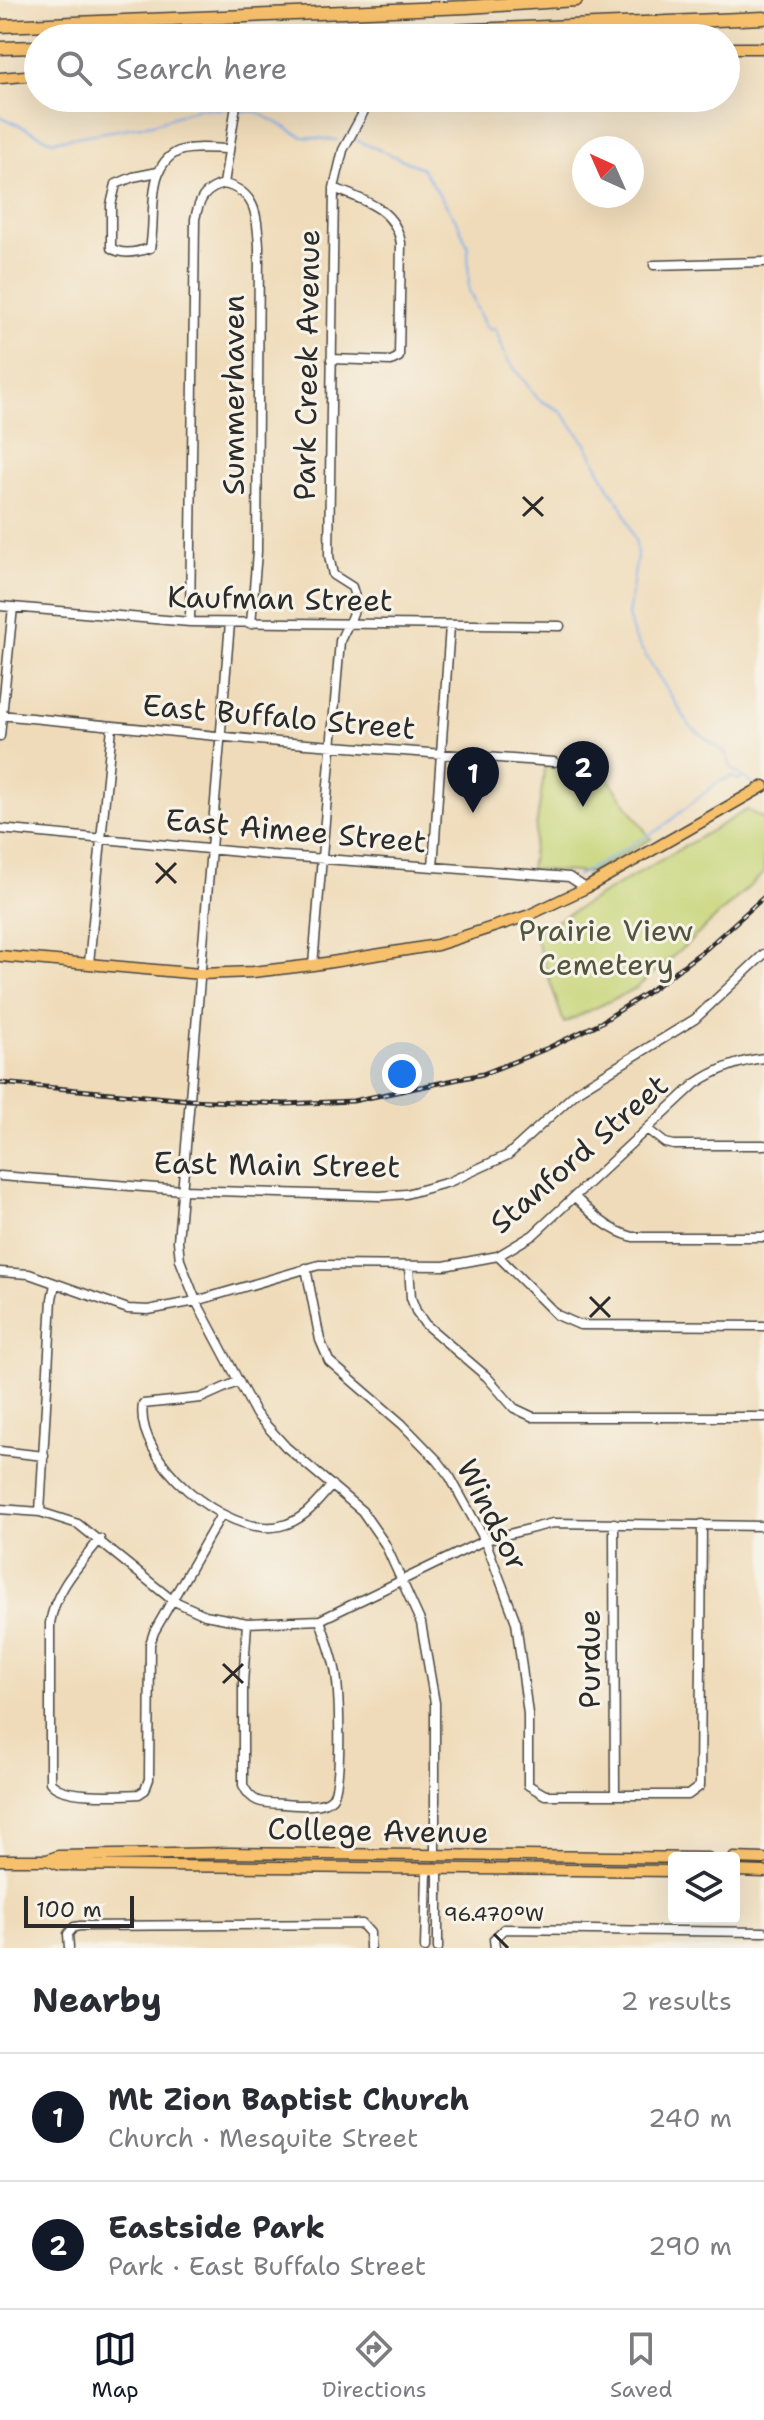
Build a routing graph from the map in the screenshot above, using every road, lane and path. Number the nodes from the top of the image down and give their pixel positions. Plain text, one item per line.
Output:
1 (576, 0) edge
2 (541, 1) edge
3 (764, 18) edge
4 (43, 24) edge
5 (615, 24) edge
6 (24, 25) edge
7 (0, 26) edge
8 (24, 47) edge
9 (0, 48) edge
10 (740, 48) edge
11 (764, 48) edge
12 (24, 76) edge
13 (0, 78) edge
14 (235, 112) edge
15 (363, 112) edge
16 (229, 149) junction
17 (158, 172) junction
18 (224, 184) junction
19 (334, 188) junction
20 (764, 262) edge
21 (654, 265) dead end
22 (331, 359) junction
23 (0, 606) edge
24 (13, 607) junction
25 (190, 622) junction
26 (230, 623) junction
27 (251, 624) junction
28 (347, 625) junction
29 (450, 626) junction
30 (560, 626) dead end
31 (0, 716) edge
32 (112, 727) junction
33 (0, 736) edge
34 (221, 737) junction
35 (330, 746) junction
36 (442, 754) junction
37 (554, 762) dead end
38 (764, 786) edge
39 (0, 829) edge
40 (99, 838) junction
41 (211, 849) junction
42 (322, 858) junction
43 (433, 867) junction
44 (586, 888) junction
45 (764, 954) edge
46 (0, 956) edge
47 (89, 963) junction
48 (313, 965) junction
49 (200, 974) junction
50 (764, 1058) edge
51 (647, 1129) junction
52 (764, 1145) edge
53 (0, 1176) edge
54 (183, 1190) junction
55 (575, 1197) junction
56 (764, 1237) edge
57 (498, 1256) junction
58 (409, 1266) junction
59 (306, 1268) junction
60 (0, 1272) edge
61 (55, 1284) junction
62 (196, 1301) junction
63 (764, 1326) edge
64 (237, 1382) junction
65 (764, 1417) edge
66 (0, 1451) edge
67 (44, 1456) junction
68 (332, 1485) junction
69 (0, 1509) edge
70 (40, 1512) junction
71 (221, 1515) junction
72 (614, 1523) junction
73 (702, 1524) junction
74 (764, 1526) edge
75 (100, 1539) junction
76 (485, 1540) junction
77 (402, 1582) junction
78 (172, 1600) junction
79 (320, 1620) junction
80 (247, 1623) junction
81 (615, 1795) junction
82 (740, 1858) edge
83 (668, 1859) edge
84 (764, 1859) edge
85 (0, 1860) edge
86 (434, 1862) junction
87 (668, 1871) edge
88 (740, 1871) edge
89 (764, 1872) edge
90 (764, 1932) edge
91 (69, 1948) edge
92 (370, 1948) edge
93 (425, 1948) edge
94 (438, 1948) edge
95 (495, 1948) edge

1 - 2 highway
2 - 4 highway
3 - 5 highway
6 - 7 highway
8 - 9 highway
10 - 11 main road
12 - 13 main road
14 - 16 street
15 - 19 street, Park Creek Avenue
16 - 17 street
16 - 18 street
17 - 17 street
18 - 25 street, Summerhaven
18 - 27 street, Summerhaven
19 - 22 street, Park Creek Avenue
19 - 22 street
20 - 21 street
22 - 28 street, Park Creek Avenue
23 - 24 street, Kaufman Street
24 - 25 street, Kaufman Street
24 - 31 street
25 - 26 street, Kaufman Street
26 - 27 street, Kaufman Street
26 - 34 street
27 - 28 street, Kaufman Street
28 - 29 street, Kaufman Street
28 - 35 street
29 - 30 street, Kaufman Street
29 - 36 street
31 - 32 street, East Buffalo Street
31 - 33 street
32 - 34 street, East Buffalo Street
32 - 40 street
34 - 35 street, East Buffalo Street
34 - 41 street
35 - 36 street, East Buffalo Street
35 - 42 street
36 - 37 street, East Buffalo Street
36 - 43 street
38 - 44 main road
39 - 40 street, East Aimee Street
40 - 41 street, East Aimee Street
40 - 47 street
41 - 42 street, East Aimee Street
41 - 49 street
42 - 43 street, East Aimee Street
42 - 48 street
43 - 44 street, East Aimee Street
44 - 48 main road
45 - 54 street, East Main Street
46 - 47 main road
47 - 49 main road
48 - 49 main road
49 - 54 street
50 - 51 street, Stanford Street
51 - 52 street
51 - 55 street, Stanford Street
53 - 54 street, East Main Street
54 - 62 street
55 - 56 street
55 - 57 street, Stanford Street
57 - 58 street, Stanford Street
57 - 63 street
58 - 59 street, Stanford Street
58 - 65 street
59 - 62 street, Stanford Street
59 - 76 street, Windsor
60 - 61 street, Stanford Street
61 - 62 street, Stanford Street
61 - 67 street
62 - 64 street
64 - 68 street
64 - 71 street
66 - 67 street
67 - 70 street
68 - 71 street
68 - 77 street
69 - 70 street
70 - 75 street
71 - 78 street
72 - 73 street
72 - 76 street
72 - 81 street, Purdue
73 - 74 street
73 - 81 street
75 - 78 street
75 - 78 street
76 - 77 street
76 - 81 street, Windsor
77 - 79 street
77 - 86 street
78 - 80 street
79 - 80 street
79 - 80 street
82 - 84 main road
83 - 86 main road, College Avenue
85 - 86 main road, College Avenue
86 - 87 main road, College Avenue
86 - 93 street
86 - 94 street
88 - 89 main road
90 - 95 street
91 - 92 street

